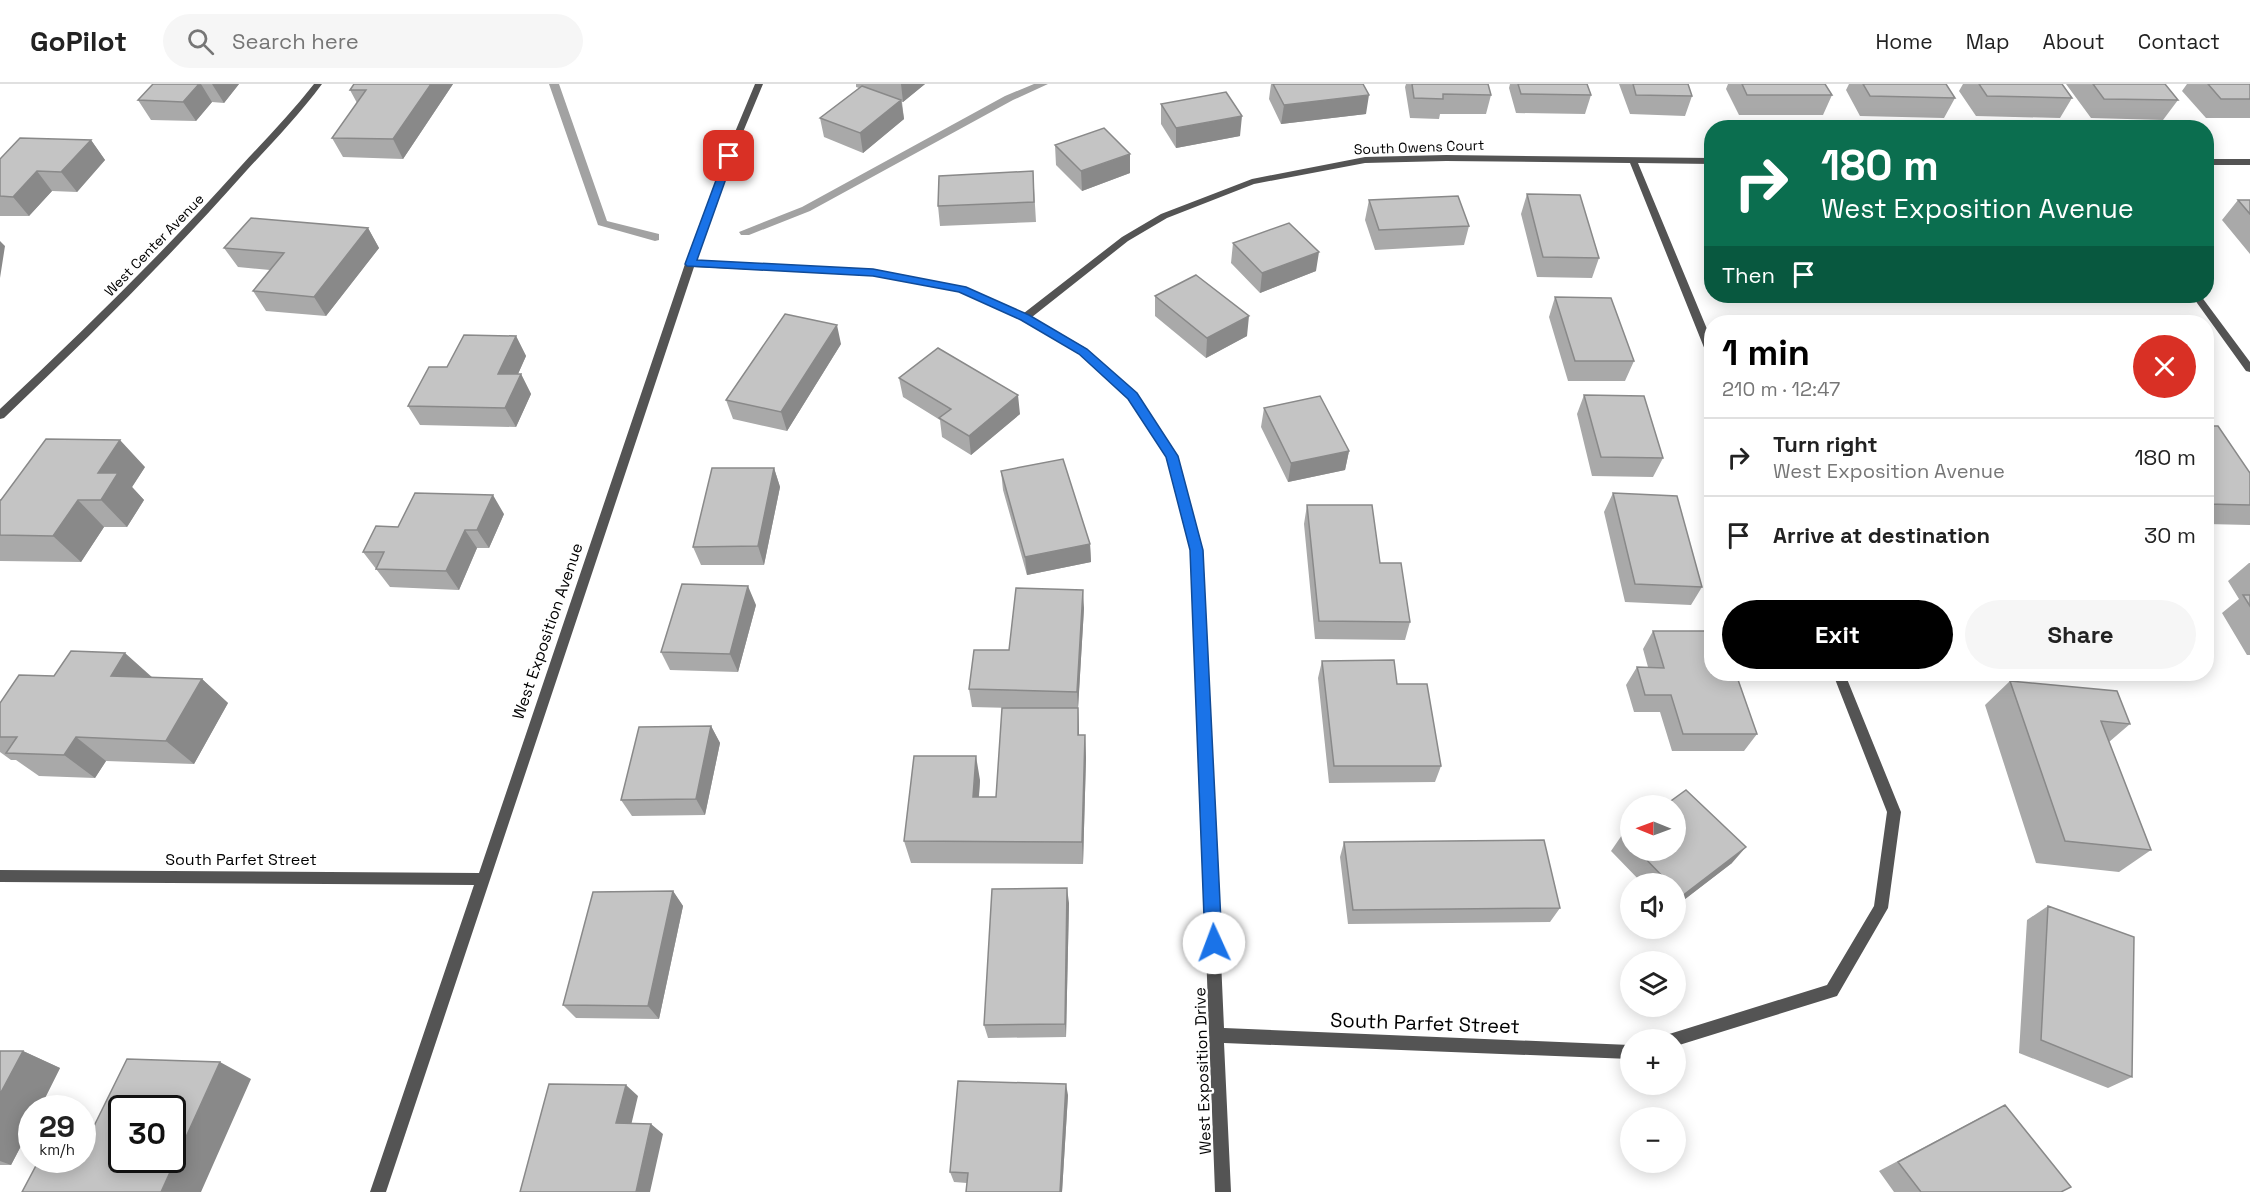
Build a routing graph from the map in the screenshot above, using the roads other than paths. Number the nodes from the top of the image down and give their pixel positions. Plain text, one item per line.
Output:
1 (318, 84) edge
2 (759, 84) edge
3 (1634, 160) junction
4 (1704, 161) edge
5 (2214, 162) edge
6 (2250, 162) edge
7 (690, 264) junction
8 (1025, 317) junction
9 (2214, 320) edge
10 (1704, 335) edge
11 (2250, 369) edge
12 (0, 415) edge
13 (1842, 681) edge
14 (0, 876) edge
15 (483, 879) junction
16 (1218, 1035) junction
17 (1686, 1035) edge
18 (1620, 1052) edge
19 (378, 1192) edge
20 (1223, 1192) edge

1 - 12 street, West Center Avenue
2 - 7 street, West Exposition Avenue
3 - 4 street, South Owens Court
3 - 8 street, South Owens Court
3 - 10 street
5 - 6 street
7 - 8 street, West Exposition Drive
7 - 15 street, West Exposition Avenue
8 - 16 street, West Exposition Drive
9 - 11 street
13 - 17 street
14 - 15 street, South Parfet Street
15 - 19 street, West Exposition Avenue
16 - 18 street, South Parfet Street
16 - 20 street, West Exposition Drive

